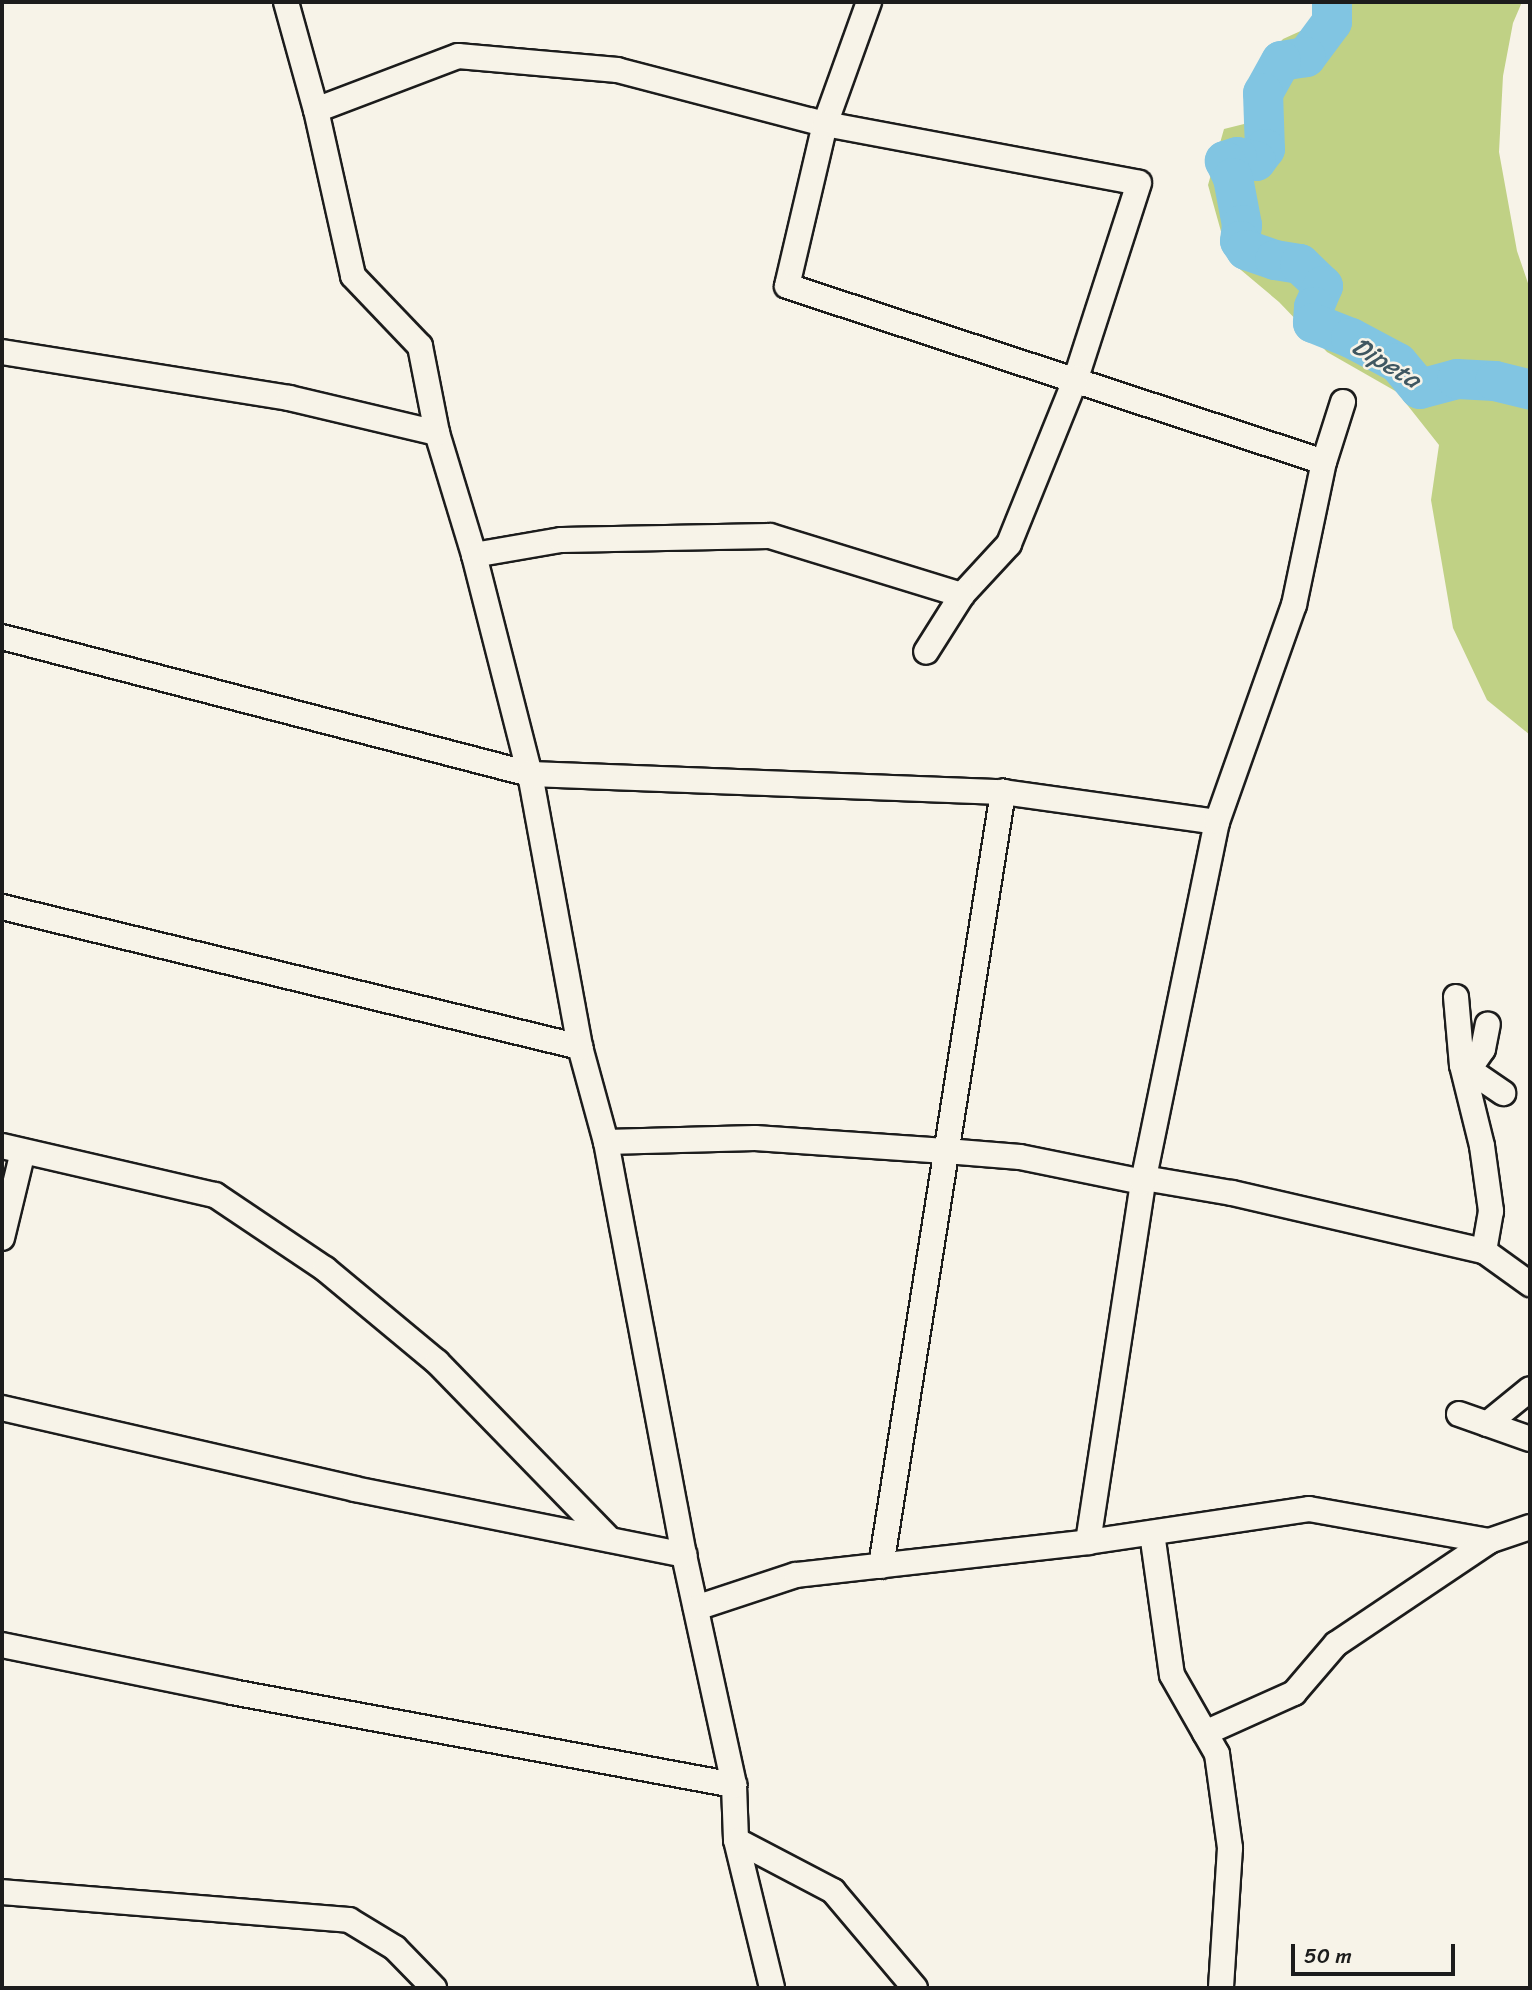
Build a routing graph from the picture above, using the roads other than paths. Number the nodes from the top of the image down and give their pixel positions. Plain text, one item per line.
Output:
1 (286, 2) edge
2 (869, 2) edge
3 (316, 110) junction
4 (825, 124) junction
5 (2, 352) edge
6 (1076, 378) junction
7 (1343, 402) dead end
8 (437, 433) junction
9 (1324, 462) junction
10 (474, 555) junction
11 (962, 595) junction
12 (2, 637) edge
13 (926, 652) dead end
14 (530, 774) junction
15 (1003, 793) junction
16 (1217, 822) junction
17 (2, 907) edge
18 (1456, 997) dead end
19 (1488, 1024) dead end
20 (580, 1047) junction
21 (1465, 1067) junction
22 (1503, 1093) dead end
23 (606, 1142) junction
24 (13, 1148) edge
25 (946, 1152) junction
26 (1144, 1180) junction
27 (2, 1238) edge
28 (1484, 1251) junction
29 (1530, 1284) edge
30 (1530, 1389) edge
31 (2, 1408) edge
32 (1458, 1414) dead end
33 (1487, 1424) junction
34 (1530, 1439) edge
35 (1530, 1527) edge
36 (1152, 1533) junction
37 (609, 1539) junction
38 (1489, 1541) junction
39 (1088, 1542) junction
40 (684, 1555) junction
41 (881, 1566) junction
42 (696, 1608) junction
43 (2, 1645) edge
44 (1205, 1733) junction
45 (734, 1785) junction
46 (736, 1840) junction
47 (2, 1892) edge
48 (434, 1988) edge
49 (772, 1988) edge
50 (915, 1988) edge
51 (1221, 1988) edge

1 - 3 street
2 - 4 street
3 - 4 street
3 - 8 street
4 - 6 street
4 - 6 street
5 - 8 street
6 - 9 street
6 - 11 street
7 - 9 street
8 - 10 street
9 - 16 street
10 - 11 street
10 - 14 street
11 - 13 street
12 - 14 street
14 - 15 street
14 - 20 street
15 - 16 street
15 - 25 street
16 - 26 street
17 - 20 street
18 - 21 street
19 - 21 street
20 - 23 street
21 - 22 street
21 - 28 street
23 - 25 street
23 - 40 street
24 - 27 street
24 - 37 street
25 - 26 street
25 - 41 street
26 - 28 street
26 - 39 street
28 - 29 street
30 - 33 street
31 - 37 street
32 - 33 street
33 - 34 street
35 - 38 street
36 - 38 street
36 - 39 street
36 - 44 street
37 - 40 street
38 - 44 street
39 - 41 street
40 - 42 street
41 - 42 street
42 - 45 street
43 - 45 street
44 - 51 street
45 - 46 street
46 - 49 street
46 - 50 street
47 - 48 street

